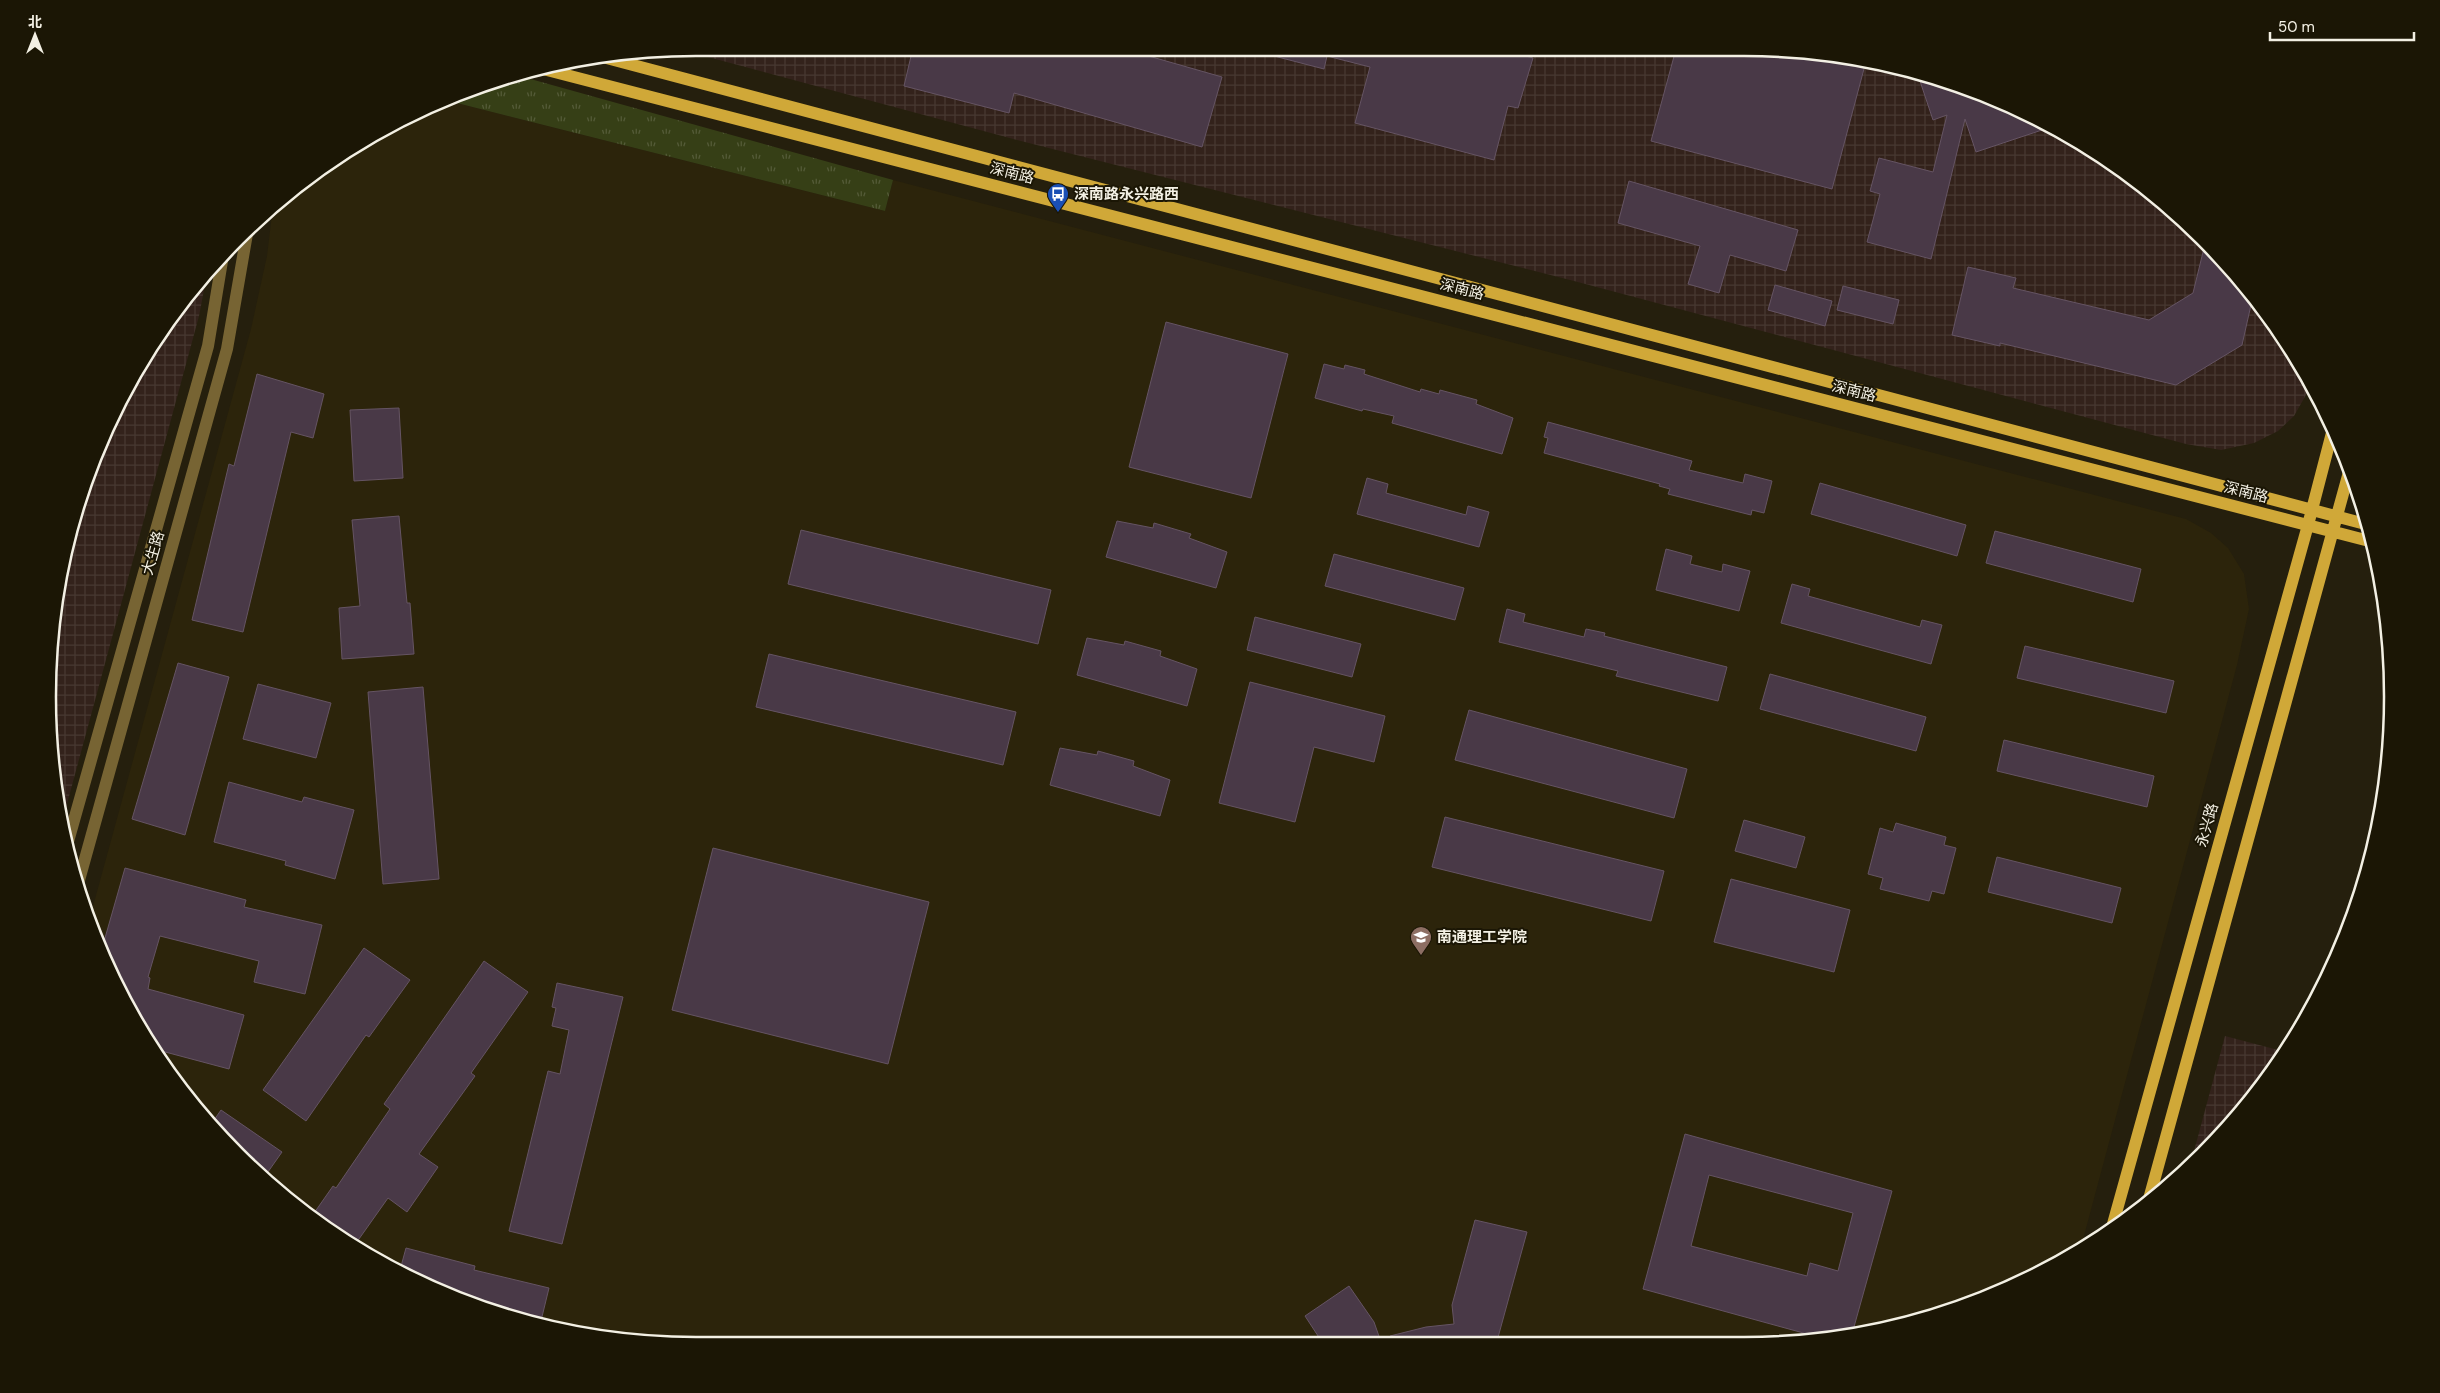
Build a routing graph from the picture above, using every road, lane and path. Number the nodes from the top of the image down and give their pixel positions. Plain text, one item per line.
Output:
1 (619, 61) edge
2 (556, 72) edge
3 (245, 243) edge
4 (221, 268) edge
5 (2330, 440) edge
6 (2346, 481) edge
7 (2311, 509) junction
8 (2336, 516) junction
9 (2359, 522) edge
10 (2308, 525) junction
11 (2332, 531) junction
12 (2364, 540) edge
13 (71, 831) edge
14 (81, 873) edge
15 (2152, 1189) edge
16 (2115, 1217) edge

1 - 7 main road, 深南路
2 - 10 main road, 深南路
3 - 14 street, 大生路
4 - 13 street, 大生路
5 - 7 main road, 永兴路
6 - 8 main road
7 - 8 main road, 深南路
7 - 10 main road, 永兴路
8 - 9 main road, 深南路
8 - 11 main road
10 - 11 main road, 深南路
10 - 16 main road, 永兴路
11 - 12 main road, 深南路
11 - 15 main road

